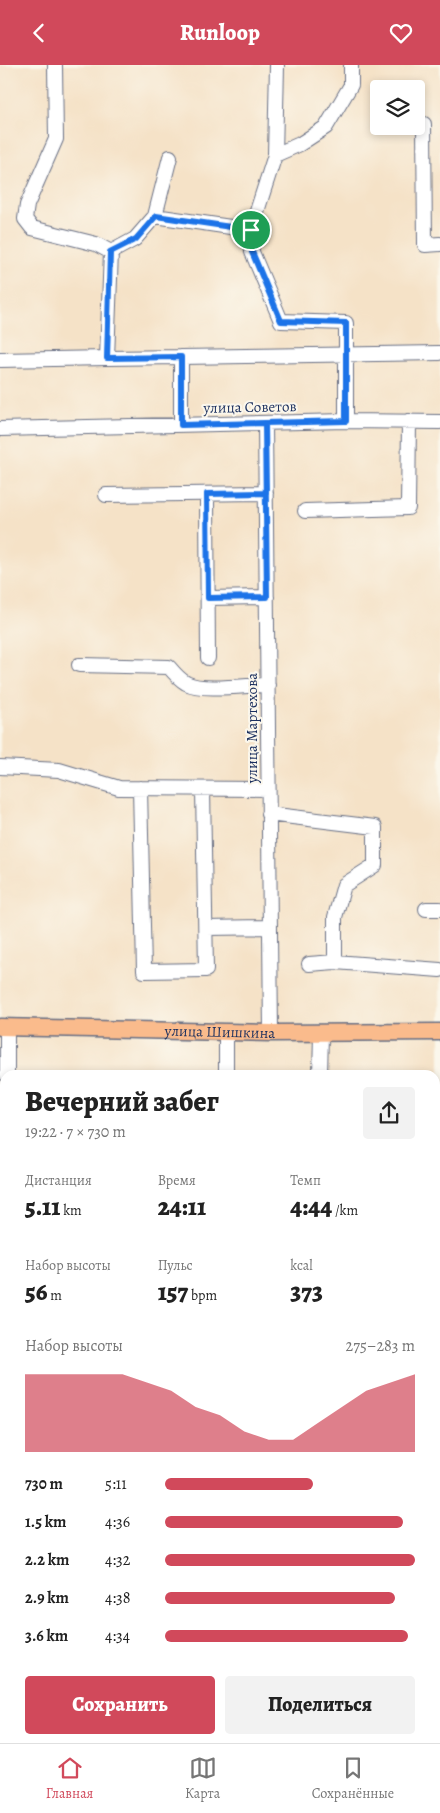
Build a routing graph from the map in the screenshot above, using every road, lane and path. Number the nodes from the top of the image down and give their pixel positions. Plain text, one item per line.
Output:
1 (55, 65) edge
2 (277, 65) edge
3 (350, 65) edge
4 (424, 135) edge
5 (275, 155) junction
6 (170, 157) dead end
7 (156, 216) junction
8 (251, 230) junction
9 (440, 244) edge
10 (110, 252) junction
11 (440, 353) edge
12 (346, 354) junction
13 (181, 357) junction
14 (107, 358) junction
15 (0, 360) edge
16 (346, 421) junction
17 (409, 421) junction
18 (440, 422) edge
19 (265, 423) junction
20 (181, 425) junction
21 (0, 429) edge
22 (266, 493) junction
23 (207, 494) junction
24 (106, 495) dead end
25 (305, 511) dead end
26 (267, 597) junction
27 (208, 598) junction
28 (208, 658) dead end
29 (79, 665) dead end
30 (268, 685) junction
31 (0, 767) edge
32 (140, 788) junction
33 (203, 789) junction
34 (268, 789) junction
35 (268, 814) junction
36 (270, 927) junction
37 (206, 928) junction
38 (335, 962) junction
39 (309, 964) dead end
40 (440, 969) edge
41 (4, 1027) edge
42 (226, 1032) junction
43 (440, 1032) edge
44 (271, 1033) junction
45 (321, 1034) junction
46 (7, 1070) edge
47 (226, 1070) edge
48 (320, 1070) edge

1 - 10 street
2 - 5 street
3 - 5 street
4 - 9 street
5 - 8 street
6 - 7 street
7 - 8 street
7 - 10 street
8 - 12 street
10 - 14 street
11 - 12 street
12 - 13 street
12 - 16 street
13 - 14 street
13 - 20 street
14 - 15 street
16 - 17 street, улица Советов
16 - 19 street, улица Советов
17 - 18 street, улица Советов
17 - 25 street
19 - 20 street, улица Советов
19 - 22 street, улица Мартехова
20 - 21 street, улица Советов
22 - 23 street
22 - 26 street, улица Мартехова
23 - 24 street
23 - 27 street
26 - 27 street
26 - 30 street, улица Мартехова
27 - 28 street
29 - 30 street
30 - 34 street, улица Мартехова
31 - 32 street
32 - 33 street
32 - 37 street
33 - 34 street
33 - 37 street
34 - 35 street, улица Мартехова
35 - 36 street, улица Мартехова
35 - 38 street
36 - 37 street
36 - 44 street, улица Мартехова
38 - 39 street
38 - 40 street
41 - 42 main road, улица Шишкина
41 - 46 street
42 - 44 main road, улица Шишкина
42 - 47 street
43 - 45 main road, улица Шишкина
44 - 45 main road, улица Шишкина
45 - 48 street

